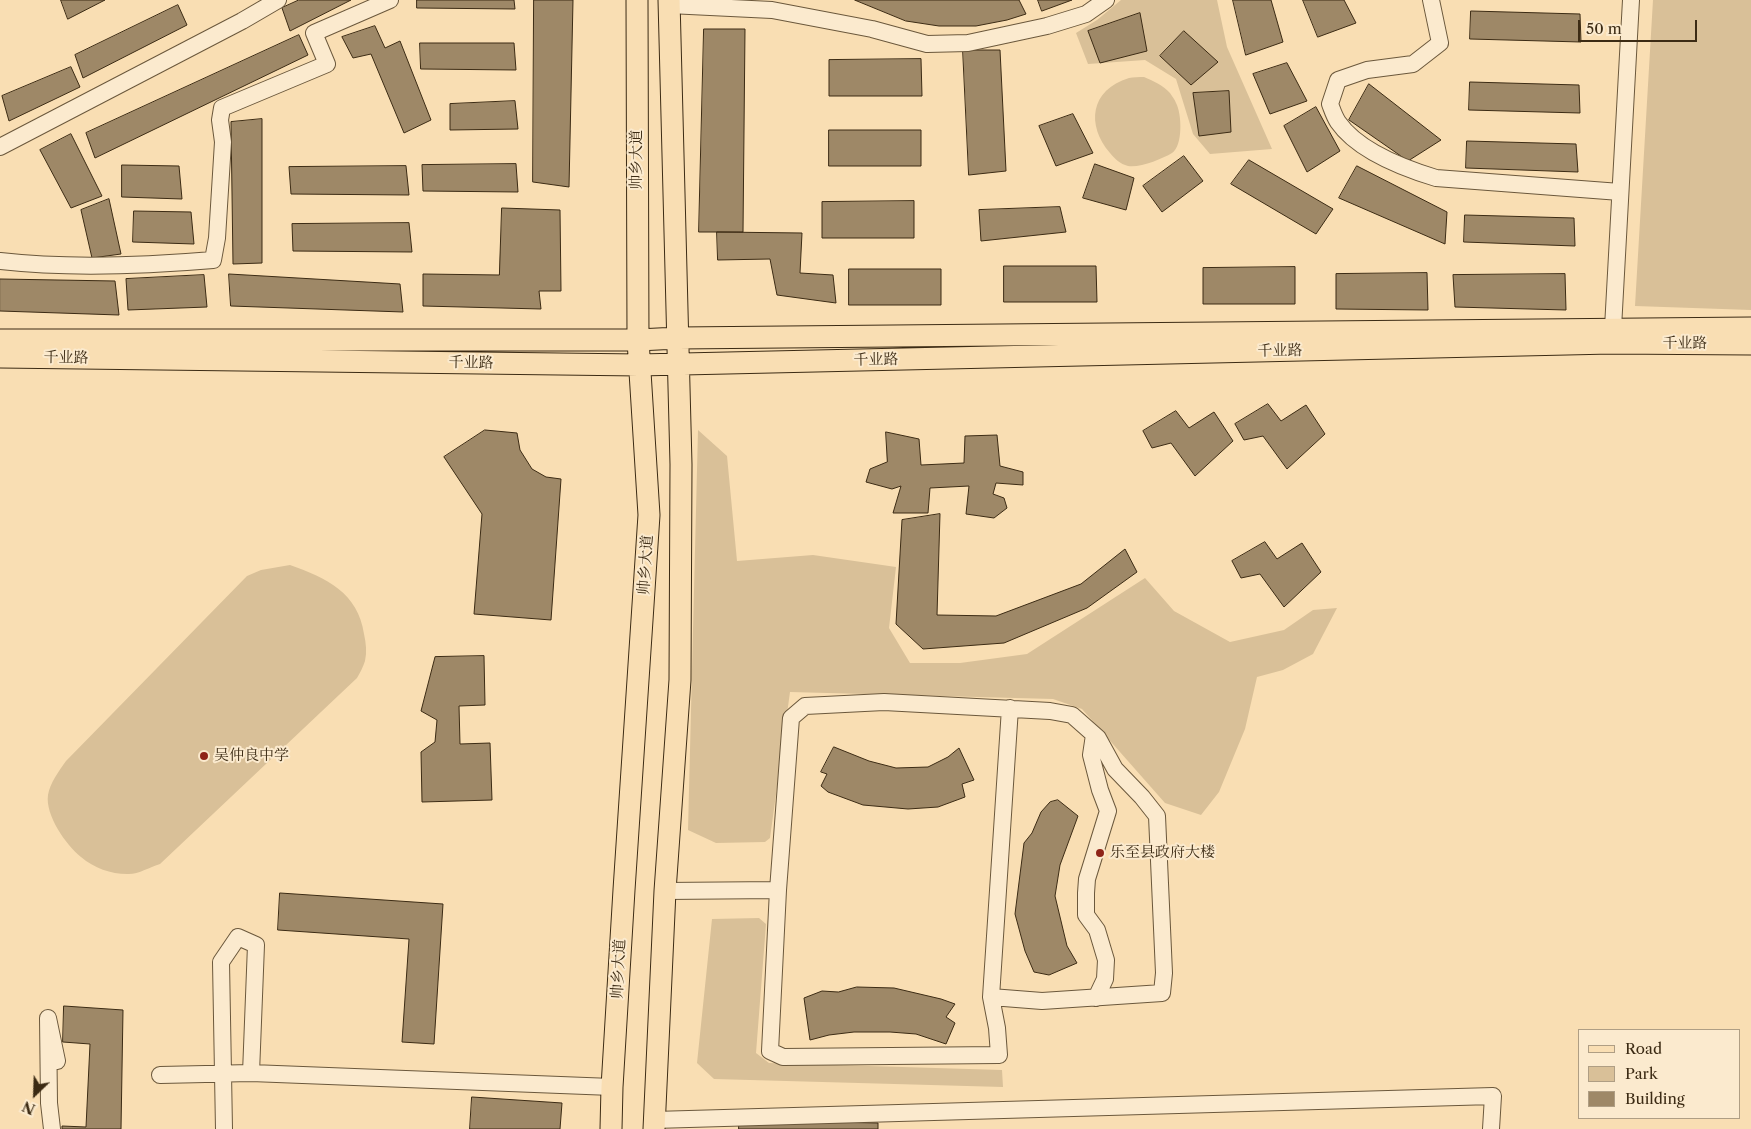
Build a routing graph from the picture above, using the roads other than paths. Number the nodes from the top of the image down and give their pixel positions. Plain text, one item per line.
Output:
1 (278, 0) edge
2 (390, 0) edge
3 (637, 0) edge
4 (1106, 0) edge
5 (1431, 0) edge
6 (1630, 0) edge
7 (669, 2) edge
8 (771, 5) edge
9 (0, 147) edge
10 (1620, 192) junction
11 (0, 261) edge
12 (1613, 328) junction
13 (1751, 328) edge
14 (678, 338) junction
15 (0, 340) edge
16 (638, 340) junction
17 (1751, 344) edge
18 (0, 357) edge
19 (679, 364) junction
20 (639, 365) junction
21 (1010, 708) junction
22 (1094, 735) junction
23 (778, 890) junction
24 (665, 891) junction
25 (991, 997) junction
26 (1096, 998) junction
27 (57, 1061) dead end
28 (223, 1073) junction
29 (251, 1073) junction
30 (160, 1075) dead end
31 (612, 1087) junction
32 (654, 1124) edge
33 (52, 1129) edge
34 (224, 1129) edge
35 (611, 1129) edge
36 (1491, 1129) edge

1 - 9 street
2 - 11 street
3 - 16 main road, 帅乡大道
4 - 8 street
5 - 10 street
6 - 10 street
7 - 8 street
7 - 14 main road
10 - 12 street
12 - 13 main road, 千业路
12 - 14 main road, 千业路
14 - 16 main road, 千业路
14 - 19 main road
15 - 16 main road, 千业路
16 - 20 main road, 帅乡大道
17 - 19 main road, 千业路
18 - 20 main road, 千业路
19 - 20 main road, 千业路
19 - 24 main road
20 - 31 main road, 帅乡大道
21 - 22 street
21 - 23 street
21 - 25 street
22 - 26 street
22 - 26 street
23 - 24 street
23 - 25 street
24 - 32 main road
25 - 26 street
27 - 33 street
28 - 29 street
28 - 29 street
28 - 30 street
28 - 34 street
29 - 31 street
31 - 35 main road, 帅乡大道
32 - 36 street

